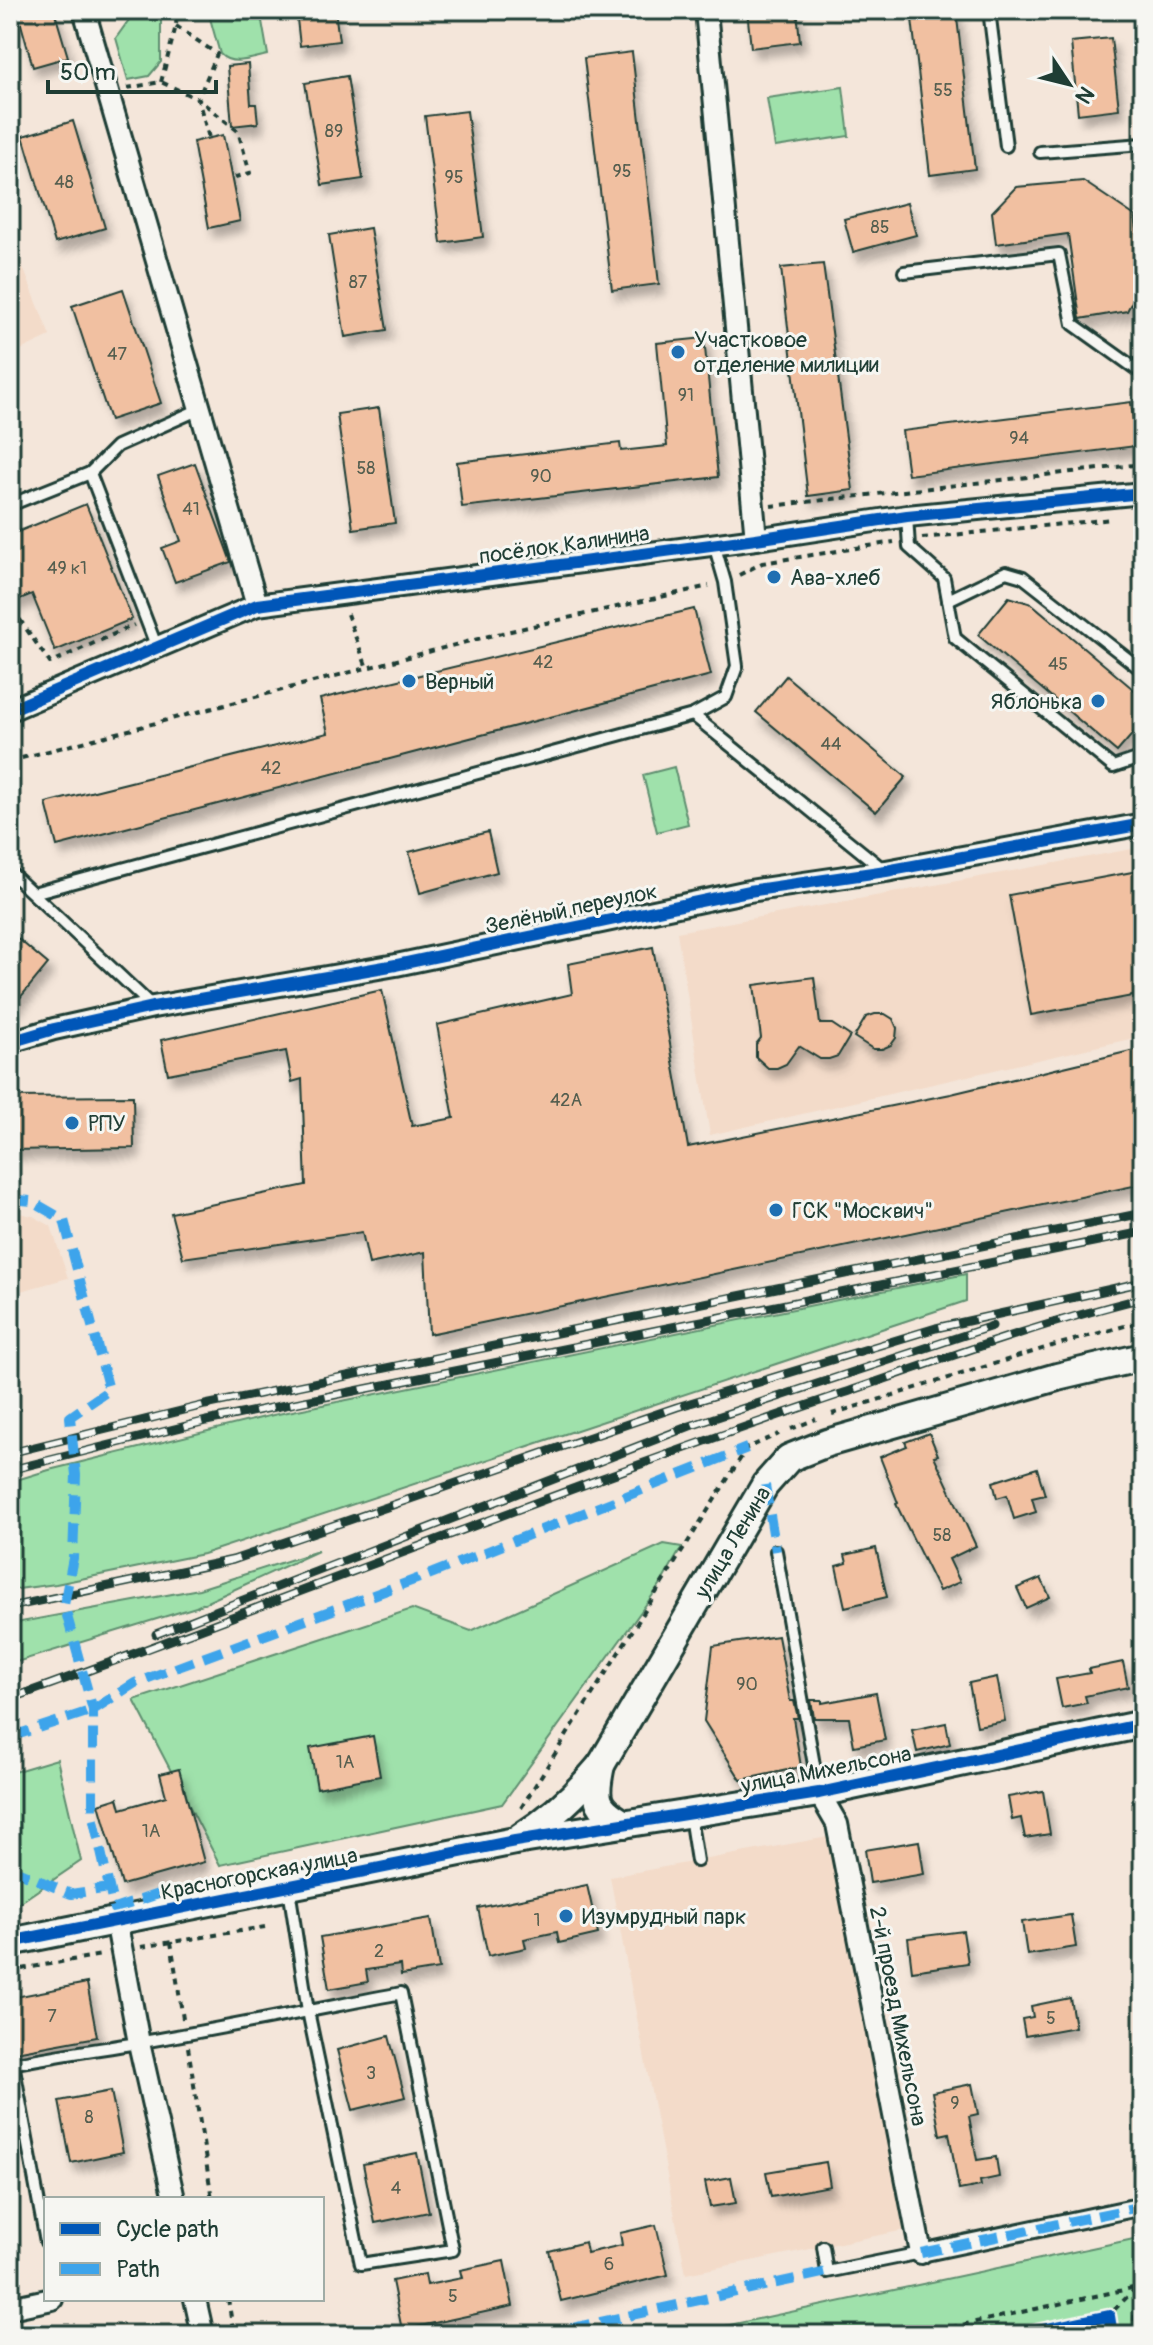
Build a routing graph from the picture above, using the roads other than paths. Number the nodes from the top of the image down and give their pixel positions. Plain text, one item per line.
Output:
1 (84, 10) edge
2 (706, 10) edge
3 (989, 10) edge
4 (1143, 144) edge
5 (1006, 146) dead end
6 (1040, 152) dead end
7 (904, 272) dead end
8 (1143, 374) edge
9 (200, 409) junction
10 (90, 473) junction
11 (1143, 493) edge
12 (10, 505) edge
13 (907, 516) junction
14 (756, 539) junction
15 (714, 544) junction
16 (948, 600) junction
17 (257, 605) junction
18 (157, 648) junction
19 (1143, 671) edge
20 (10, 710) edge
21 (693, 715) junction
22 (1143, 753) edge
23 (1143, 824) edge
24 (886, 871) junction
25 (10, 872) edge
26 (33, 893) junction
27 (153, 1007) junction
28 (10, 1042) edge
29 (1143, 1357) edge
30 (776, 1551) dead end
31 (1143, 1724) edge
32 (601, 1765) junction
33 (819, 1793) junction
34 (690, 1814) junction
35 (625, 1824) junction
36 (515, 1841) junction
37 (697, 1861) dead end
38 (289, 1887) junction
39 (116, 1920) junction
40 (10, 1942) edge
41 (308, 2011) junction
42 (139, 2043) junction
43 (11, 2064) edge
44 (174, 2197) edge
45 (1143, 2206) edge
46 (44, 2232) edge
47 (823, 2247) dead end
48 (921, 2253) junction
49 (44, 2301) edge
50 (195, 2301) edge
51 (10, 2308) edge
52 (203, 2335) edge

1 - 9 street
2 - 14 street
3 - 5 lane
4 - 6 lane
7 - 8 lane
9 - 10 lane
9 - 17 street
10 - 12 lane
10 - 18 lane
11 - 13 street, посёлок Калинина
13 - 14 street, посёлок Калинина
13 - 16 lane
14 - 15 street, посёлок Калинина
15 - 17 street, посёлок Калинина
15 - 21 lane
16 - 19 lane
16 - 22 lane
17 - 18 street, посёлок Калинина
18 - 20 street, посёлок Калинина
21 - 24 lane
21 - 26 lane
23 - 24 street, Зелёный переулок
24 - 27 street, Зелёный переулок
25 - 26 lane
26 - 27 lane
27 - 28 street, Зелёный переулок
29 - 32 street, улица Ленина
30 - 33 lane
31 - 33 street, улица Михельсона
32 - 35 street
32 - 36 street, улица Ленина
33 - 34 street, улица Михельсона
33 - 48 street, 2-й проезд Михельсона
34 - 35 street, улица Михельсона
34 - 37 lane
35 - 36 street, улица Михельсона
36 - 38 street, Красногорская улица
38 - 39 street, Красногорская улица
38 - 41 lane
39 - 40 street, Красногорская улица
39 - 42 street
41 - 41 lane
41 - 42 lane
42 - 43 lane
42 - 44 street
43 - 46 lane
45 - 48 street
47 - 48 lane
49 - 51 street
50 - 52 street

